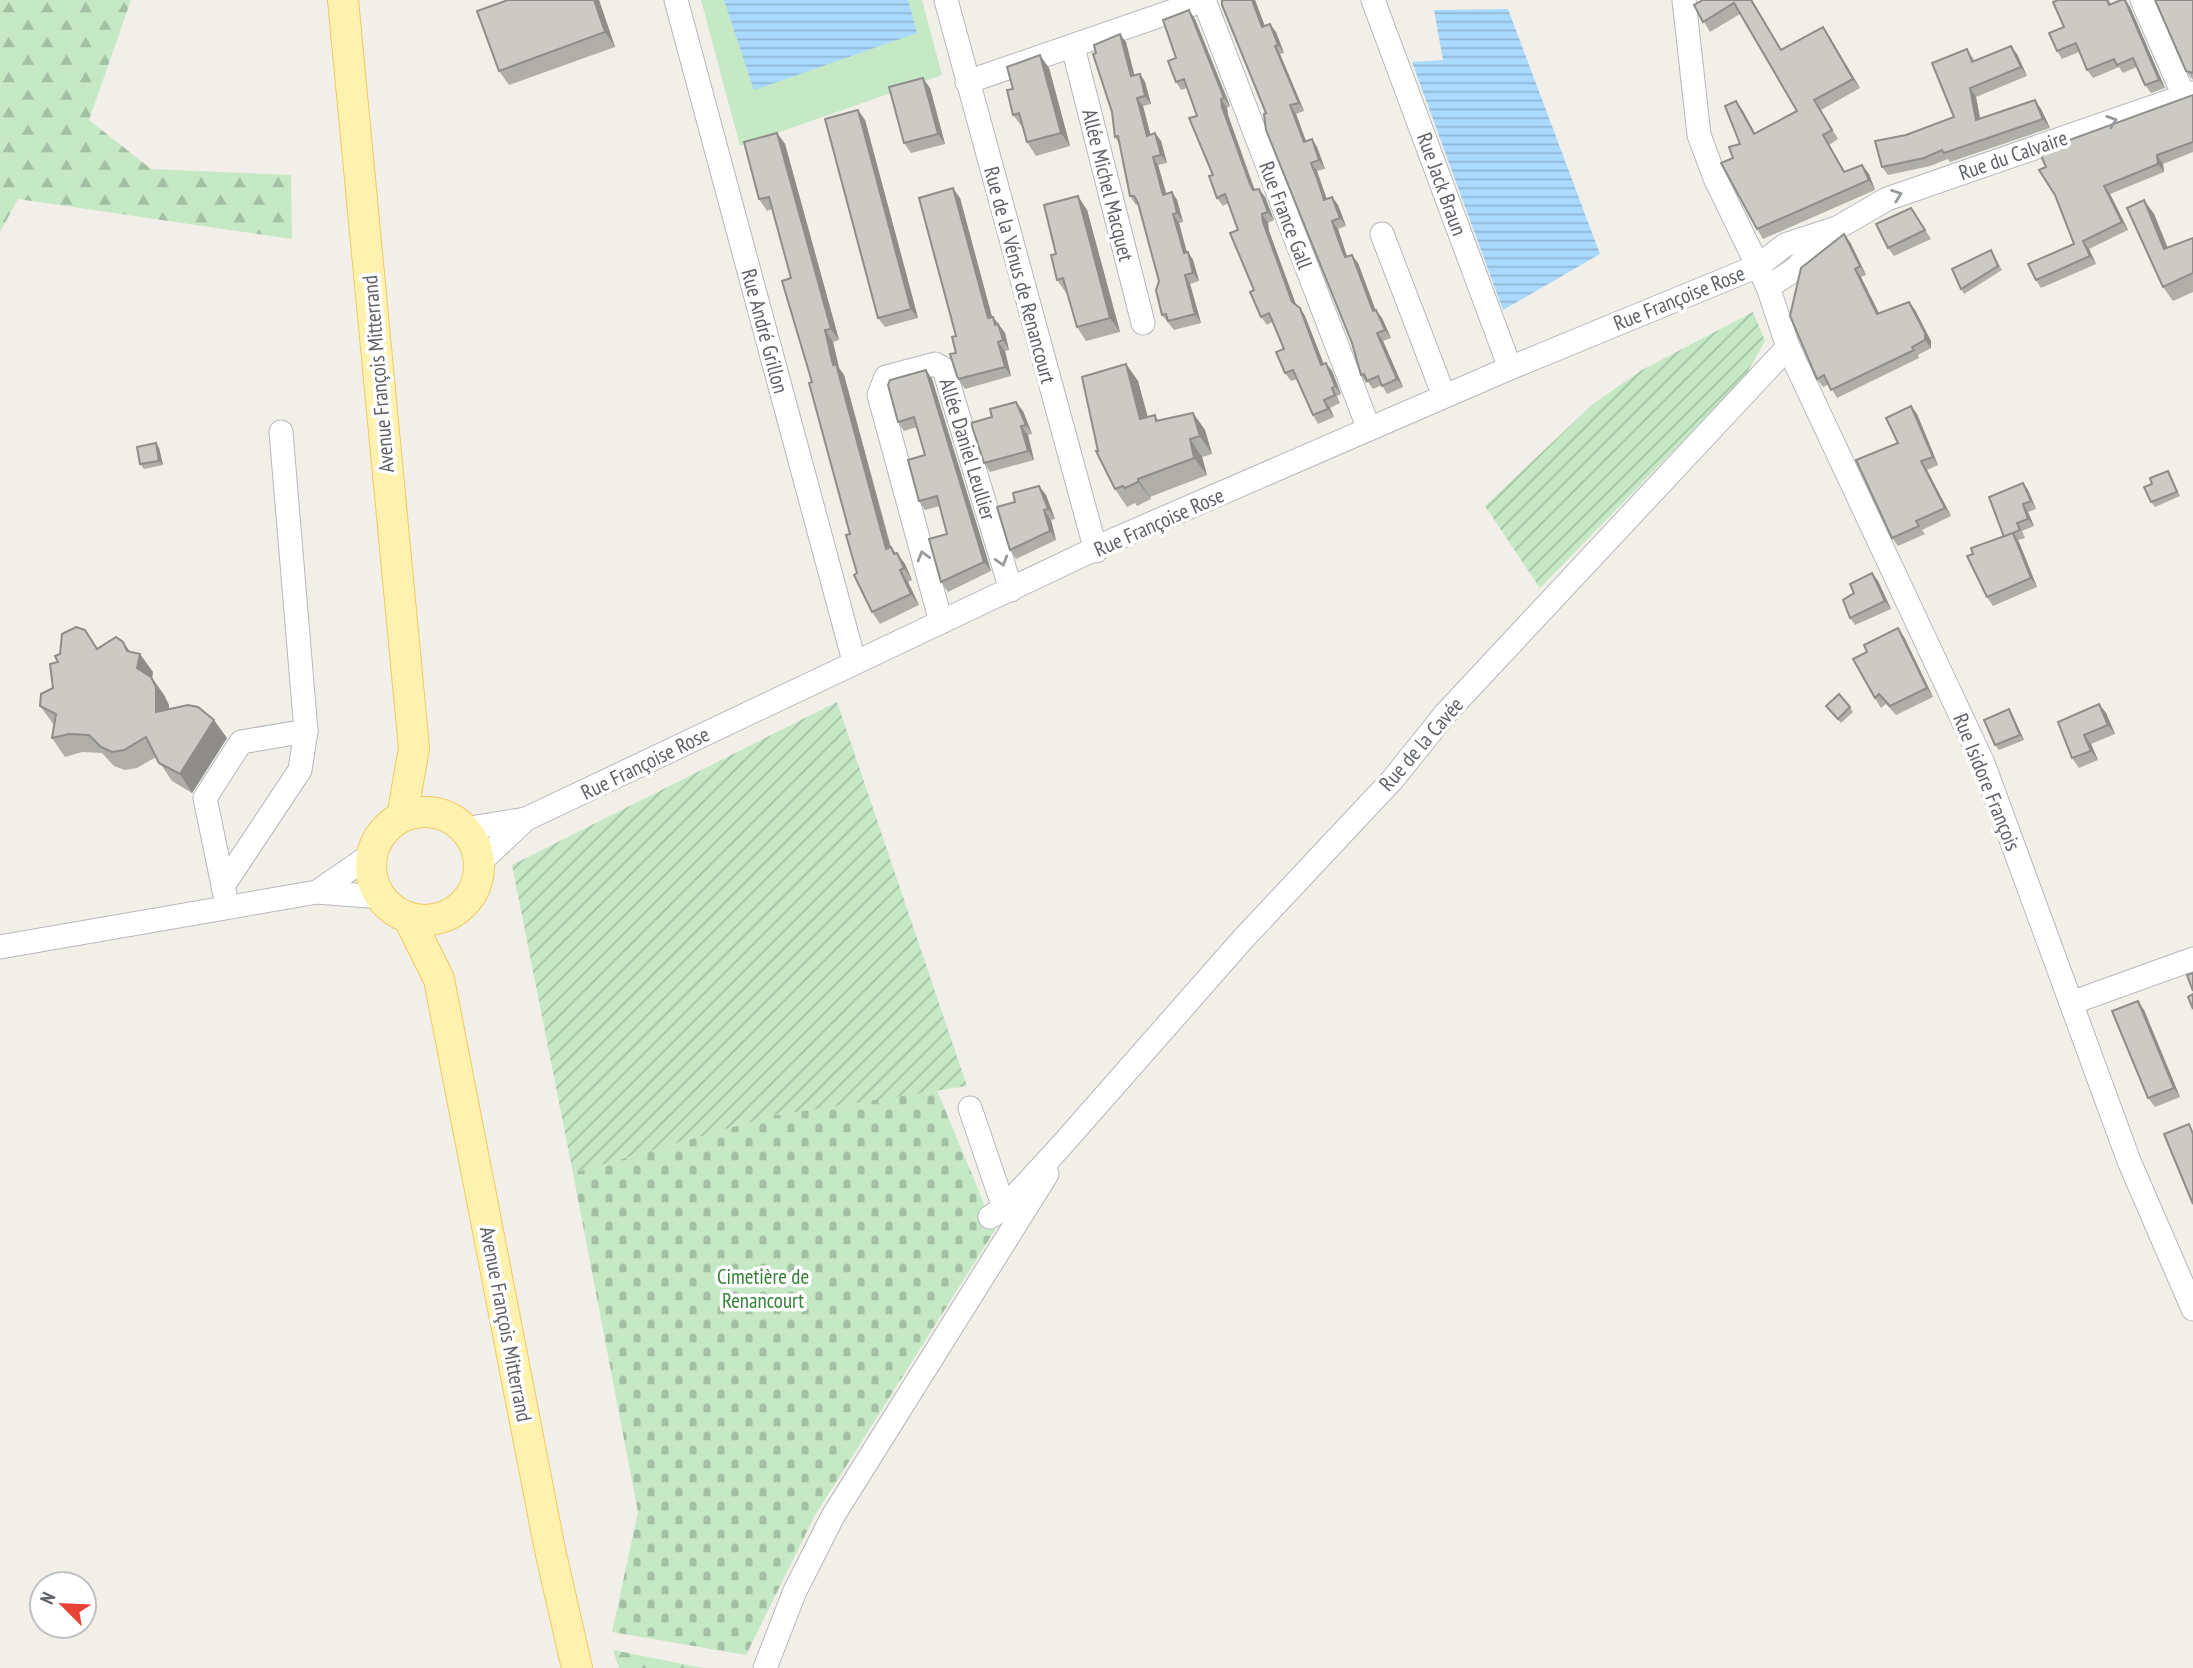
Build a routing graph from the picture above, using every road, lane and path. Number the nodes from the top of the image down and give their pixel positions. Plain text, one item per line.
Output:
1 (343, 0) edge
2 (676, 0) edge
3 (946, 0) edge
4 (1204, 0) edge
5 (1373, 0) edge
6 (1684, 0) edge
7 (2142, 0) edge
8 (1073, 47) junction
9 (967, 82) junction
10 (2188, 95) edge
11 (1837, 228) junction
12 (1382, 234) dead end
13 (1758, 265) junction
14 (1768, 287) junction
15 (1143, 323) dead end
16 (1788, 347) junction
17 (1510, 368) junction
18 (1444, 396) junction
19 (1369, 429) junction
20 (281, 432) dead end
21 (1096, 551) junction
22 (1011, 590) junction
23 (941, 621) junction
24 (854, 661) junction
25 (306, 731) junction
26 (414, 748) junction
27 (402, 817) junction
28 (526, 819) junction
29 (454, 822) junction
30 (372, 854) junction
31 (478, 864) junction
32 (317, 892) junction
33 (381, 897) junction
34 (225, 898) junction
35 (449, 914) junction
36 (408, 917) junction
37 (0, 947) edge
38 (2193, 959) edge
39 (439, 979) junction
40 (2071, 1003) junction
41 (970, 1108) dead end
42 (1061, 1146) junction
43 (2193, 1309) edge
44 (577, 1668) edge
45 (765, 1668) edge

1 - 26 main road, Avenue François Mitterrand
2 - 24 street, Rue André Grillon
3 - 9 street, Rue de la Vénus de Renancourt
4 - 8 street
4 - 19 street, Rue France Gall
5 - 17 street, Rue Jack Braun
6 - 13 street, Rue Isidore François
7 - 10 street
8 - 9 street
8 - 15 street, Allée Michel Macquet
9 - 21 street, Rue de la Vénus de Renancourt
11 -> 10 street, Rue du Calvaire
11 - 13 street, Rue du Calvaire
11 - 14 street, Rue du Calvaire
12 - 18 street
13 - 14 street, Rue Isidore François
13 - 17 street, Rue Françoise Rose
14 - 16 street, Rue Isidore François
16 - 40 street, Rue Isidore François
16 - 42 street, Rue de la Cavée
17 - 18 street, Rue Françoise Rose
18 - 19 street, Rue Françoise Rose
19 - 21 street, Rue Françoise Rose
20 - 25 street
21 - 22 street, Rue Françoise Rose
22 - 23 street, Rue Françoise Rose
23 -> 22 street, Allée Daniel Leullier
23 - 24 street, Rue Françoise Rose
24 - 28 street, Rue Françoise Rose
25 - 34 street
25 - 34 street
26 - 27 main road, Avenue François Mitterrand
26 - 29 main road, Avenue François Mitterrand
27 - 29 main road
27 - 30 main road
28 - 29 street
28 - 31 street
29 - 31 main road
30 - 32 street
30 - 33 main road
31 - 35 main road
32 - 33 street
32 - 34 street
33 - 36 main road
34 - 37 street
35 - 36 main road
35 - 39 main road, Avenue François Mitterrand
36 - 39 main road, Avenue François Mitterrand
38 - 40 street
39 - 44 main road, Avenue François Mitterrand
40 - 43 street, Rue Isidore François
41 - 42 street
42 - 45 street

